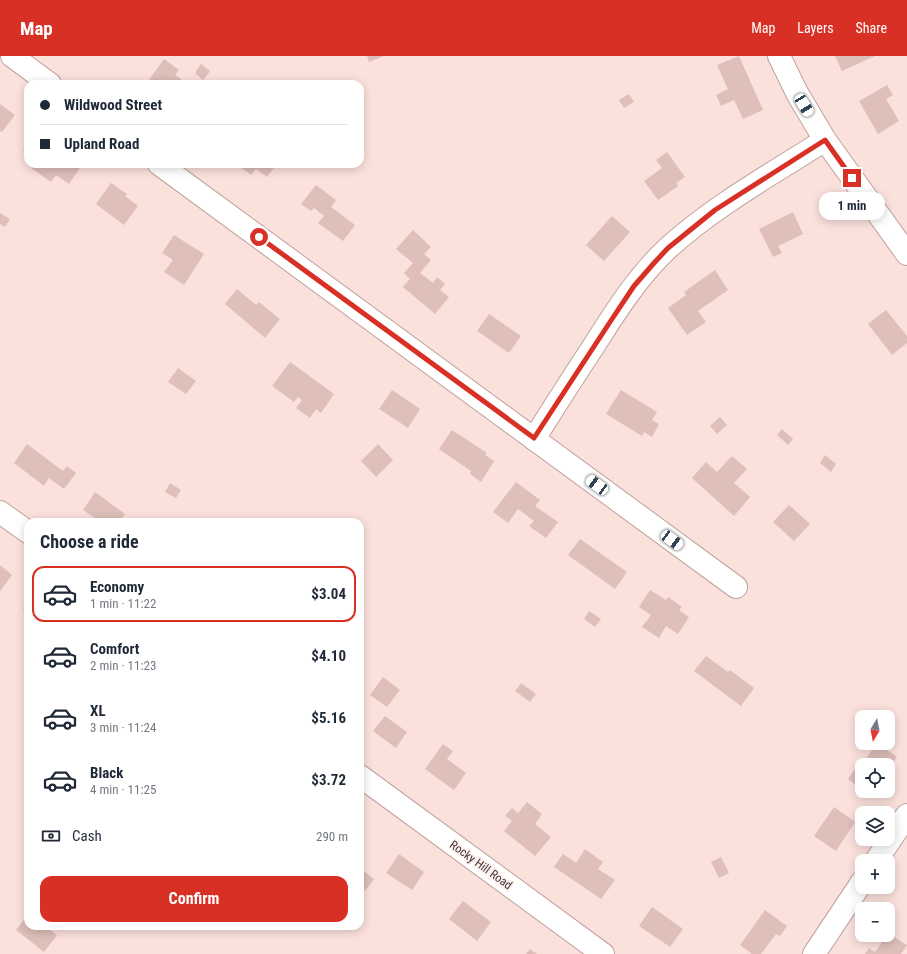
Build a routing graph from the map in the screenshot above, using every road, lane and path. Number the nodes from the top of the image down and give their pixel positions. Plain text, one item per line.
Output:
1 (12, 56) edge
2 (779, 56) edge
3 (45, 80) edge
4 (825, 140) junction
5 (164, 168) edge
6 (907, 254) edge
7 (534, 438) junction
8 (0, 512) edge
9 (24, 529) edge
10 (736, 587) dead end
11 (364, 779) edge
12 (907, 815) edge
13 (881, 854) edge
14 (855, 892) edge
15 (603, 954) edge
16 (814, 954) edge

1 - 3 street
2 - 4 street
4 - 6 street
4 - 7 street
5 - 7 street
7 - 10 street
8 - 9 street
11 - 15 street, Rocky Hill Road
12 - 13 street
14 - 16 street

